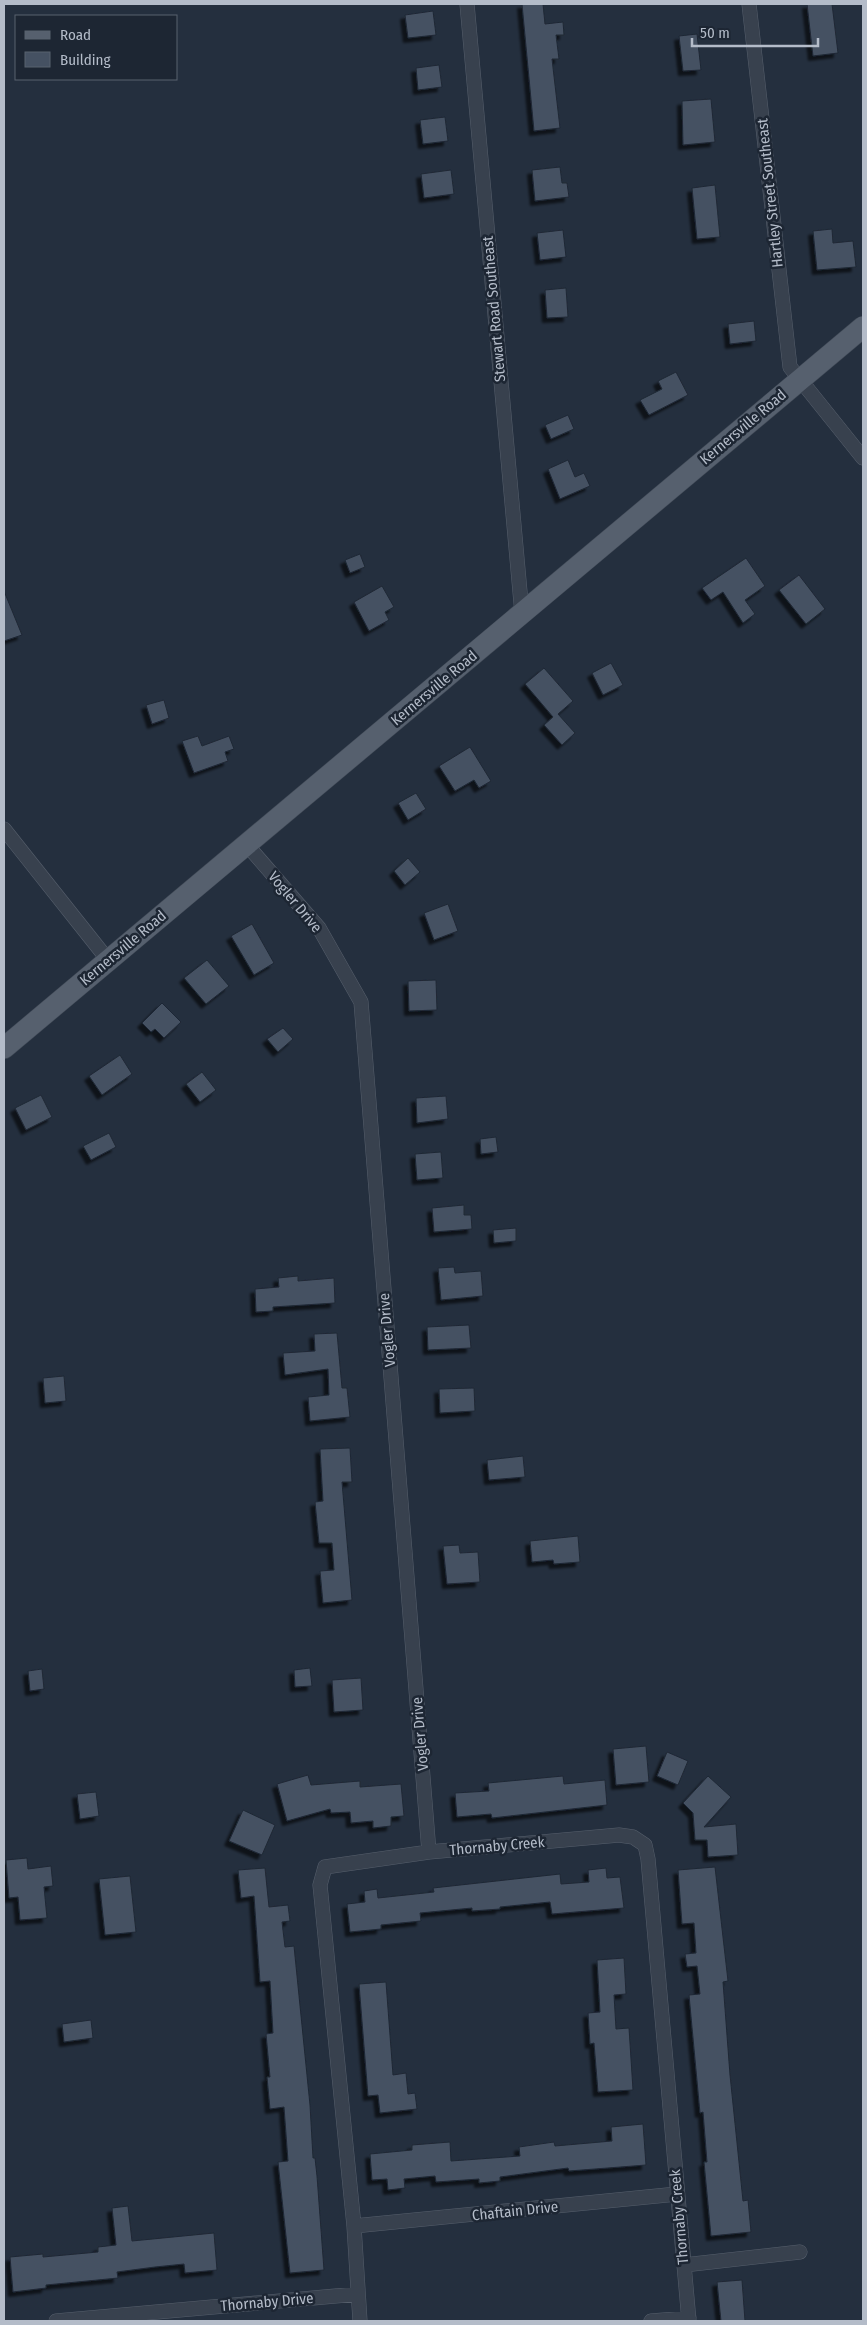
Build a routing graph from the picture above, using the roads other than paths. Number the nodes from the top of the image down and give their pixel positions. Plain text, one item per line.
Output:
1 (466, 4) edge
2 (749, 4) edge
3 (863, 327) edge
4 (800, 379) junction
5 (863, 458) edge
6 (522, 614) junction
7 (4, 829) edge
8 (247, 846) junction
9 (108, 960) junction
10 (4, 1048) edge
11 (429, 1852) junction
12 (677, 2194) junction
13 (354, 2226) junction
14 (800, 2252) dead end
15 (684, 2265) junction
16 (358, 2294) junction
17 (689, 2320) edge
18 (56, 2321) edge
19 (360, 2321) edge
20 (651, 2321) edge

1 - 6 street, Stewart Road Southeast
2 - 4 street, Hartley Street Southeast
3 - 4 main road, Kernersville Road
4 - 5 street, Hartley Street Southeast
4 - 6 main road, Kernersville Road
6 - 8 main road, Kernersville Road
7 - 9 street
8 - 9 main road, Kernersville Road
8 - 11 street, Vogler Drive
9 - 10 main road, Kernersville Road
11 - 12 street, Thornaby Creek
11 - 13 street, Thornaby Creek
12 - 13 street, Chaftain Drive
12 - 15 street, Thornaby Creek
13 - 16 street, Thornaby Creek
14 - 15 street
15 - 17 street, Thornaby Creek
16 - 18 street, Thornaby Drive
16 - 19 street, Thornaby Creek
17 - 20 street

